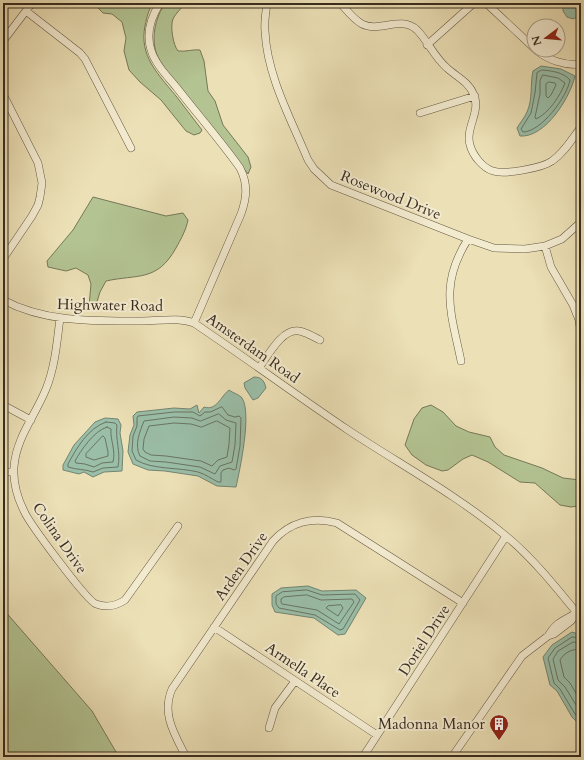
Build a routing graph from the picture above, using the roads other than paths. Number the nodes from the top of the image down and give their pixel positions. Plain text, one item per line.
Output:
1 (32, 3) edge
2 (160, 3) edge
3 (267, 3) edge
4 (340, 3) edge
5 (474, 3) edge
6 (486, 3) edge
7 (26, 11) junction
8 (3, 41) edge
9 (526, 41) edge
10 (428, 45) junction
11 (550, 58) edge
12 (581, 64) edge
13 (3, 94) edge
14 (474, 96) junction
15 (420, 112) dead end
16 (581, 127) edge
17 (131, 148) dead end
18 (581, 222) edge
19 (468, 239) junction
20 (545, 246) junction
21 (3, 259) edge
22 (3, 300) edge
23 (60, 318) junction
24 (194, 323) junction
25 (581, 334) edge
26 (320, 340) dead end
27 (461, 361) dead end
28 (259, 368) junction
29 (3, 405) edge
30 (31, 420) junction
31 (3, 472) edge
32 (14, 472) junction
33 (178, 526) dead end
34 (506, 536) junction
35 (463, 603) junction
36 (580, 614) edge
37 (214, 626) junction
38 (295, 681) junction
39 (269, 728) dead end
40 (377, 735) junction
41 (186, 757) edge
42 (363, 757) edge
43 (452, 757) edge

1 - 7 street
2 - 24 street, Amsterdam Road
3 - 19 street, Rosewood Drive
4 - 10 street
5 - 10 street
6 - 9 street
7 - 8 street
7 - 17 street
10 - 14 street
11 - 12 street
13 - 21 street
14 - 15 street
14 - 16 street
18 - 20 street, Rosewood Drive
19 - 20 street, Rosewood Drive
19 - 27 street
20 - 25 street
22 - 23 street, Highwater Road
23 - 24 street, Highwater Road
23 - 30 street, Colina Drive
24 - 28 street, Amsterdam Road
26 - 28 street
28 - 34 street, Amsterdam Road
29 - 30 street
30 - 32 street, Colina Drive
31 - 32 street
32 - 33 street, Colina Drive
34 - 35 street, Doriel Drive
34 - 36 street, Amsterdam Road
35 - 37 street, Arden Drive
35 - 40 street, Doriel Drive
36 - 43 street
37 - 38 street, Armella Place
37 - 41 street, Arden Drive
38 - 39 street
38 - 40 street, Armella Place
40 - 42 street, Doriel Drive

